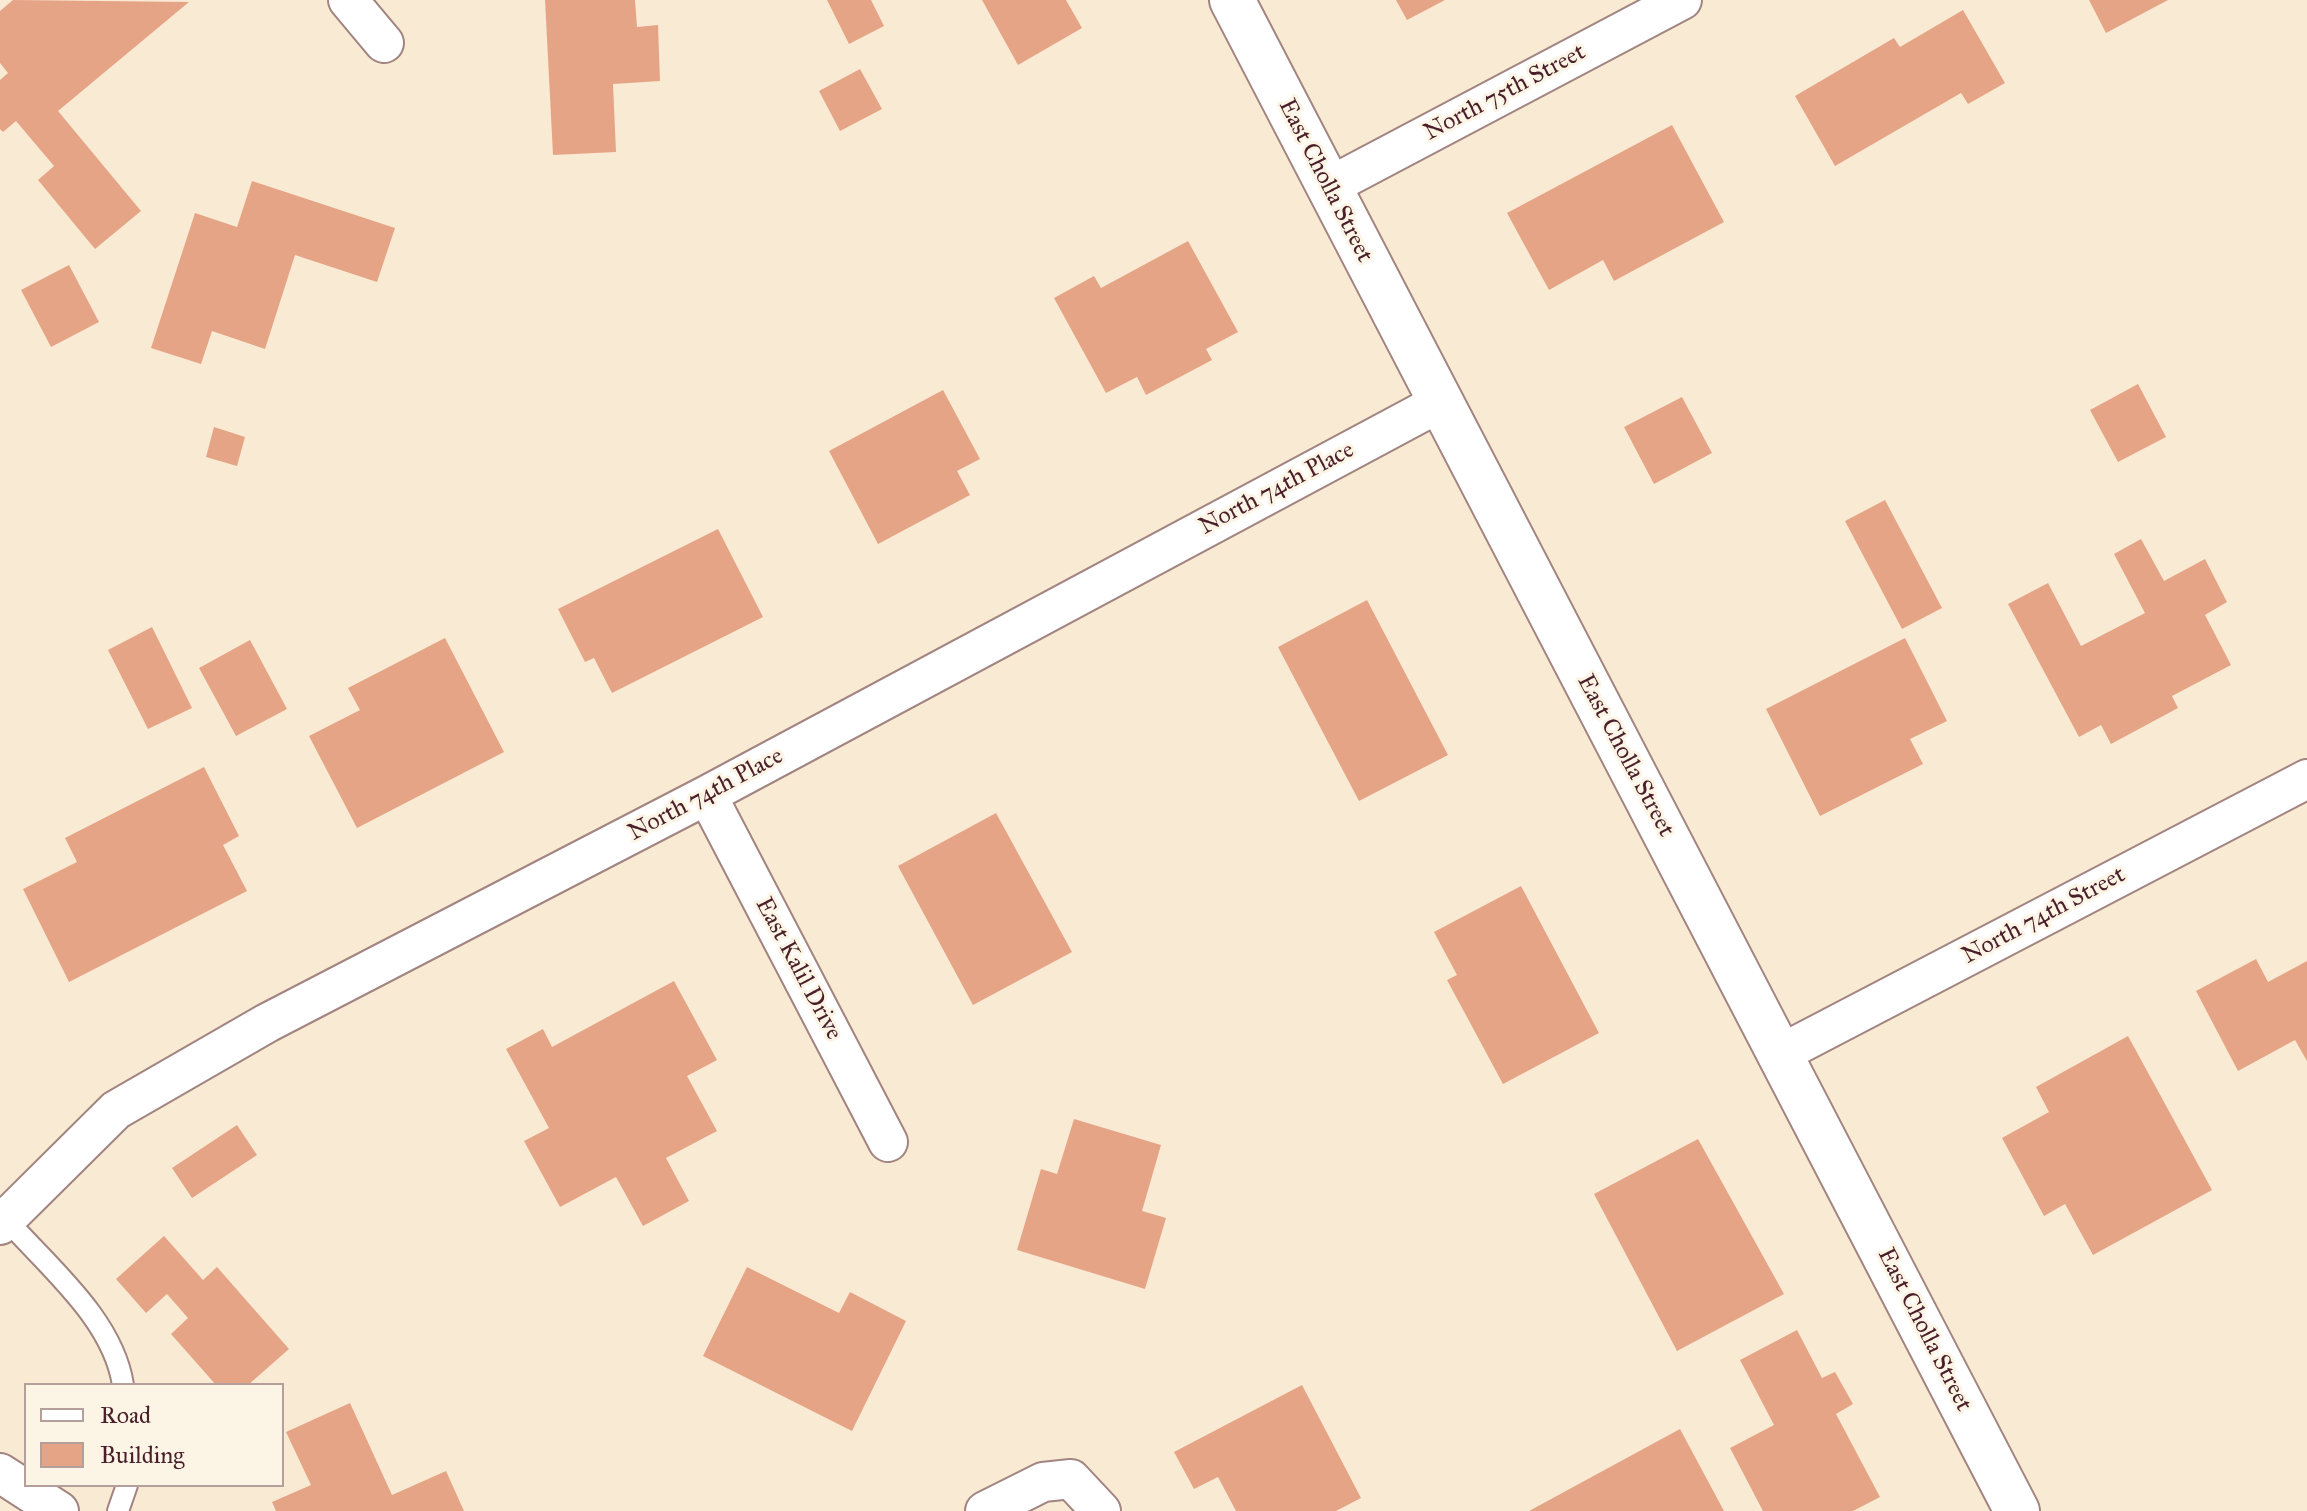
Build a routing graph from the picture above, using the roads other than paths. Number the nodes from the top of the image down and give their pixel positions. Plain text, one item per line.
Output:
1 (348, 0) edge
2 (1232, 0) edge
3 (1682, 0) edge
4 (384, 43) dead end
5 (1328, 187) junction
6 (1439, 403) junction
7 (2307, 779) edge
8 (707, 795) junction
9 (1782, 1053) junction
10 (888, 1142) dead end
11 (3, 1222) edge
12 (122, 1383) edge
13 (0, 1473) edge
14 (126, 1487) edge
15 (59, 1511) edge
16 (118, 1511) edge
17 (985, 1511) edge
18 (1101, 1511) edge
19 (2017, 1511) edge

1 - 4 street
2 - 5 street, East Cholla Street
3 - 5 street, North 75th Street
5 - 6 street, East Cholla Street
6 - 8 street, North 74th Place
6 - 9 street, East Cholla Street
7 - 9 street, North 74th Street
8 - 10 street, East Kalil Drive
8 - 11 street, North 74th Place
9 - 19 street, East Cholla Street
11 - 12 lane
13 - 15 street
14 - 16 lane
17 - 18 street

